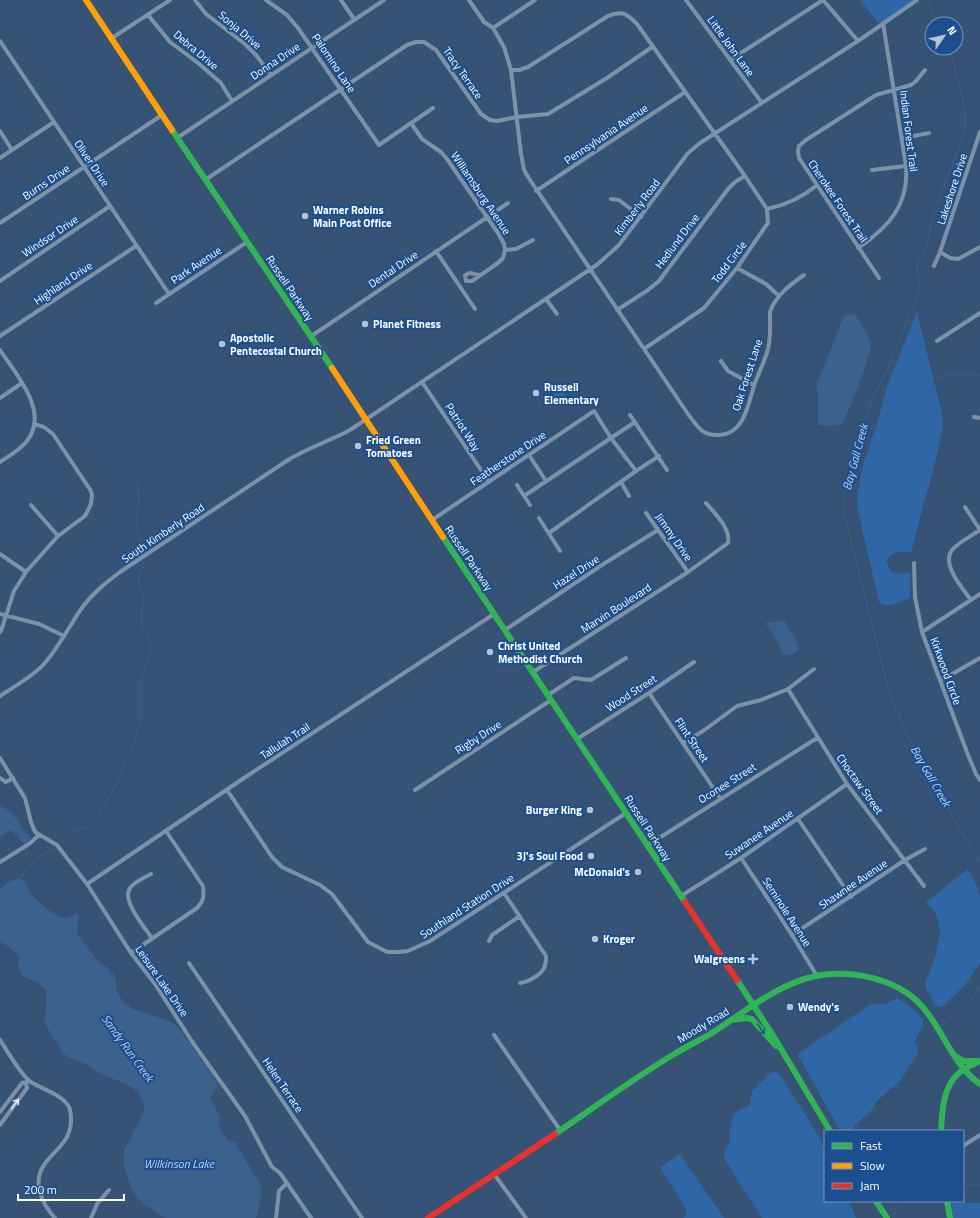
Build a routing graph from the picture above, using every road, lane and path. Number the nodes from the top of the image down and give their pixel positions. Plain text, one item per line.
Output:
1 (86, 0) edge
2 (170, 0) edge
3 (195, 0) edge
4 (266, 0) edge
5 (341, 0) edge
6 (384, 0) edge
7 (469, 0) edge
8 (535, 0) edge
9 (693, 0) edge
10 (823, 0) edge
11 (917, 0) edge
12 (687, 2) edge
13 (148, 15) junction
14 (354, 19) junction
15 (884, 23) junction
16 (493, 28) junction
17 (112, 38) junction
18 (0, 41) edge
19 (858, 41) junction
20 (652, 47) junction
21 (312, 48) junction
22 (730, 60) junction
23 (510, 70) junction
24 (925, 70) dead end
25 (271, 75) junction
26 (340, 89) junction
27 (895, 90) junction
28 (685, 92) junction
29 (232, 101) junction
30 (762, 103) junction
31 (432, 108) dead end
32 (162, 115) junction
33 (517, 117) junction
34 (54, 122) junction
35 (411, 123) junction
36 (0, 131) edge
37 (980, 132) edge
38 (716, 134) junction
39 (929, 134) dead end
40 (177, 138) junction
41 (902, 138) junction
42 (12, 150) junction
43 (0, 158) edge
44 (906, 166) junction
45 (84, 167) junction
46 (872, 170) dead end
47 (745, 176) junction
48 (205, 180) junction
49 (816, 186) junction
50 (536, 191) junction
51 (611, 199) dead end
52 (508, 203) dead end
53 (110, 206) junction
54 (767, 210) junction
55 (487, 217) junction
56 (641, 217) junction
57 (0, 223) edge
58 (533, 240) dead end
59 (247, 242) junction
60 (136, 246) junction
61 (980, 247) edge
62 (858, 248) junction
63 (505, 250) junction
64 (436, 251) junction
65 (940, 252) junction
66 (934, 266) dead end
67 (737, 268) junction
68 (590, 269) junction
69 (479, 275) junction
70 (804, 275) dead end
71 (879, 278) dead end
72 (465, 280) junction
73 (0, 281) edge
74 (458, 284) junction
75 (169, 294) junction
76 (779, 296) junction
77 (546, 299) junction
78 (156, 303) dead end
79 (475, 310) dead end
80 (617, 310) junction
81 (980, 313) edge
82 (557, 314) dead end
83 (0, 336) edge
84 (310, 336) junction
85 (937, 341) dead end
86 (644, 349) junction
87 (0, 350) edge
88 (721, 361) dead end
89 (422, 382) junction
90 (22, 383) junction
91 (754, 385) junction
92 (0, 398) edge
93 (630, 415) dead end
94 (974, 417) dead end
95 (980, 418) edge
96 (366, 419) junction
97 (635, 422) junction
98 (34, 424) junction
99 (611, 438) junction
100 (529, 455) junction
101 (659, 456) junction
102 (0, 462) edge
103 (667, 470) dead end
104 (636, 471) junction
105 (489, 482) junction
106 (546, 482) junction
107 (621, 482) junction
108 (517, 485) dead end
109 (524, 496) junction
110 (630, 496) dead end
111 (706, 503) dead end
112 (530, 505) dead end
113 (31, 506) dead end
114 (965, 507) dead end
115 (646, 513) dead end
116 (539, 518) dead end
117 (432, 520) junction
118 (658, 530) junction
119 (980, 530) edge
120 (549, 533) junction
121 (58, 536) junction
122 (560, 551) dead end
123 (0, 554) edge
124 (914, 563) dead end
125 (26, 572) junction
126 (688, 572) junction
127 (980, 594) edge
128 (971, 600) junction
129 (0, 614) edge
130 (494, 614) junction
131 (6, 615) junction
132 (505, 630) junction
133 (0, 632) edge
134 (922, 632) junction
135 (64, 636) junction
136 (626, 658) dead end
137 (980, 659) edge
138 (694, 662) dead end
139 (814, 669) dead end
140 (533, 672) junction
141 (940, 681) junction
142 (788, 689) junction
143 (649, 693) junction
144 (0, 696) edge
145 (550, 698) junction
146 (817, 738) junction
147 (577, 739) junction
148 (683, 743) junction
149 (0, 758) edge
150 (980, 771) edge
151 (976, 774) junction
152 (0, 778) edge
153 (12, 778) junction
154 (980, 780) edge
155 (846, 784) junction
156 (227, 790) junction
157 (415, 790) dead end
158 (720, 798) junction
159 (626, 813) junction
160 (798, 819) junction
161 (166, 831) junction
162 (39, 835) junction
163 (648, 845) junction
164 (925, 849) dead end
165 (741, 858) junction
166 (906, 860) junction
167 (0, 862) edge
168 (151, 874) dead end
169 (87, 884) junction
170 (924, 886) dead end
171 (504, 893) junction
172 (681, 897) junction
173 (851, 897) junction
174 (520, 916) junction
175 (792, 935) junction
176 (152, 938) junction
177 (490, 941) dead end
178 (131, 953) junction
179 (189, 963) dead end
180 (817, 976) junction
181 (520, 983) dead end
182 (753, 1006) junction
183 (731, 1020) junction
184 (494, 1034) dead end
185 (0, 1040) edge
186 (954, 1054) junction
187 (785, 1056) junction
188 (979, 1061) edge
189 (964, 1069) junction
190 (27, 1082) junction
191 (980, 1084) edge
192 (0, 1112) edge
193 (1, 1123) edge
194 (560, 1130) junction
195 (829, 1130) edge
196 (942, 1130) edge
197 (980, 1135) edge
198 (964, 1145) edge
199 (494, 1174) junction
200 (287, 1183) junction
201 (109, 1190) dead end
202 (877, 1202) edge
203 (947, 1202) edge
204 (55, 1218) edge
205 (90, 1218) edge
206 (276, 1218) edge
207 (311, 1218) edge
208 (362, 1218) edge
209 (428, 1218) edge
210 (526, 1218) edge
211 (887, 1218) edge
212 (950, 1218) edge

1 - 17 main road, Russell Parkway
2 - 13 street
3 - 25 street, Sonja Drive
4 - 21 street, Palomino Lane
5 - 14 street
6 - 14 street, Donna Drive
7 - 16 street
8 - 16 street
9 - 12 street
10 - 19 street
10 - 22 street
11 - 15 street, Kimberly Road
12 - 22 street, Little John Lane
13 - 17 street
13 - 29 street, Debra Drive
14 - 21 street, Donna Drive
15 - 19 street, Kimberly Road
15 - 27 street, Indian Forest Trail
16 - 23 street
17 - 32 main road, Russell Parkway
18 - 34 street, Oliver Drive
19 - 30 street, Kimberly Road
20 - 23 street
20 - 28 street
20 - 33 street, Tracy Terrace
21 - 25 street, Donna Drive
21 - 26 street, Palomino Lane
22 - 30 street, Little John Lane
23 - 33 street
24 - 27 street
25 - 29 street, Donna Drive
26 - 33 street, Tracy Terrace
26 - 35 street, Palomino Lane
26 - 48 street, Tracy Terrace
27 - 41 street, Indian Forest Trail
27 - 49 street, Cherokee Forest Trail
28 - 38 street
28 - 50 street, Pennsylvania Avenue
29 - 40 street, Donna Drive
30 - 38 street, Kimberly Road
31 - 35 street
32 - 40 main road, Russell Parkway
32 - 45 street, Burns Drive
33 - 50 street
34 - 42 street
34 - 45 street, Oliver Drive
35 - 55 street, Williamsburg Avenue
36 - 42 street
37 - 65 street, Lakeshore Drive
38 - 47 street
38 - 56 street, Kimberly Road
39 - 41 street
40 - 48 main road, Russell Parkway
41 - 44 street, Indian Forest Trail
42 - 43 street
44 - 46 street
44 - 62 street, Indian Forest Trail
45 - 53 street, Oliver Drive
45 - 57 street, Burns Drive
47 - 54 street
47 - 80 street, Hedlund Drive
48 - 59 main road, Russell Parkway
49 - 54 street
49 - 62 street, Cherokee Forest Trail
50 - 68 street
51 - 56 street
52 - 55 street, Dental Drive
53 - 60 street, Oliver Drive
53 - 73 street, Windsor Drive
54 - 67 street, Todd Circle
55 - 63 street, Williamsburg Avenue
55 - 64 street, Dental Drive
56 - 68 street, Kimberly Road
58 - 63 street
59 - 75 street, Park Avenue
59 - 84 main road, Russell Parkway
60 - 75 street, Oliver Drive
60 - 83 street, Highland Drive
61 - 65 street
62 - 71 street, Cherokee Forest Trail
63 - 69 street, Williamsburg Avenue
64 - 74 street
64 - 84 street, Dental Drive
65 - 66 street, Lakeshore Drive
67 - 76 street
67 - 86 street, Todd Circle
68 - 77 street, Kimberly Road
68 - 80 street
69 - 72 street, Williamsburg Avenue
69 - 72 street, Williamsburg Avenue
70 - 76 street, Oak Forest Lane
72 - 74 street, Williamsburg Avenue
74 - 79 street
75 - 78 street, Park Avenue
76 - 91 street, Oak Forest Lane
77 - 82 street
77 - 89 street, Kimberly Road
80 - 86 street
81 - 85 street
84 - 96 main road, Russell Parkway
86 - 91 street, Oak Forest Lane
87 - 90 street
88 - 91 street
89 - 96 street, Kimberly Road
89 - 105 street, Patriot Way
90 - 92 street
90 - 98 street
93 - 97 street
94 - 95 street
96 - 117 main road, Russell Parkway
96 - 135 street, South Kimberly Road
97 - 99 street
97 - 101 street
98 - 102 street
98 - 121 street
99 - 100 street, Featherstone Drive
99 - 104 street
99 - 106 street
100 - 105 street, Featherstone Drive
100 - 106 street
101 - 103 street
101 - 104 street
104 - 107 street
105 - 117 street, Featherstone Drive
106 - 109 street
107 - 110 street
107 - 120 street
108 - 109 street
109 - 112 street
111 - 126 street, Marvin Boulevard
113 - 121 street
114 - 119 street
115 - 118 street, Jimmy Drive
116 - 120 street
117 - 130 main road, Russell Parkway
118 - 126 street, Jimmy Drive
118 - 132 street, Hazel Drive
119 - 128 street
120 - 122 street
121 - 125 street
123 - 125 street
124 - 134 street, Kirkwood Circle
125 - 131 street
126 - 140 street, Marvin Boulevard
127 - 128 street
128 - 134 street
129 - 131 street
130 - 132 main road, Russell Parkway
130 - 156 street, Tallulah Trail
131 - 133 street
131 - 135 street
132 - 140 main road, Russell Parkway
134 - 141 street, Kirkwood Circle
135 - 144 street, South Kimberly Road
136 - 145 street, Rigby Drive
137 - 141 street
138 - 143 street, Wood Street
139 - 142 street
140 - 145 main road, Russell Parkway
141 - 151 street, Kirkwood Circle
142 - 146 street, Choctaw Street
142 - 148 street
143 - 147 street, Wood Street
143 - 148 street, Flint Street
145 - 147 main road, Russell Parkway
145 - 157 street, Rigby Drive
146 - 155 street, Choctaw Street
146 - 158 street, Oconee Street
147 - 159 main road, Russell Parkway
148 - 158 street, Flint Street
149 - 153 street
150 - 151 street
151 - 154 street, Kirkwood Circle
152 - 153 street
153 - 162 street
155 - 160 street, Suwanee Avenue
155 - 166 street, Choctaw Street
156 - 161 street, Tallulah Trail
156 - 171 street, Southland Station Drive
158 - 163 street, Oconee Street
159 - 163 main road, Russell Parkway
159 - 171 street, Southland Station Drive
160 - 165 street, Suwanee Avenue
160 - 173 street
161 - 169 street, Tallulah Trail
161 - 176 street
162 - 167 street
162 - 169 street, Leisure Lake Drive
163 - 172 main road, Russell Parkway
164 - 166 street, Shawnee Avenue
165 - 172 street, Suwanee Avenue
165 - 175 street, Seminole Avenue
166 - 170 street, Choctaw Street
166 - 173 street, Shawnee Avenue
168 - 176 street
169 - 178 street, Leisure Lake Drive
171 - 174 street
172 - 182 main road, Russell Parkway
173 - 175 street, Shawnee Avenue
174 - 177 street
174 - 181 street
175 - 180 street, Seminole Avenue
176 - 178 street
178 - 200 street, Leisure Lake Drive
179 - 208 street, Helen Terrace
180 - 182 main road, Moody Road
180 - 186 main road, Moody Road
182 - 183 main road, Moody Road
182 - 187 main road, Russell Parkway
183 -> 187 main road
183 - 194 main road, Moody Road
184 - 194 street
185 - 190 street
186 - 188 main road
186 - 189 main road, Moody Road
187 - 195 main road, Russell Parkway
188 - 189 main road
189 - 191 main road, Moody Road
189 - 196 main road
190 - 192 street
193 -> 190 street
190 - 204 street
194 - 199 main road, Moody Road
197 - 198 street
199 - 209 main road, Moody Road
199 - 210 street
200 - 206 street
200 - 207 street, Leisure Lake Drive
201 - 205 street
202 - 211 main road
203 - 212 main road

